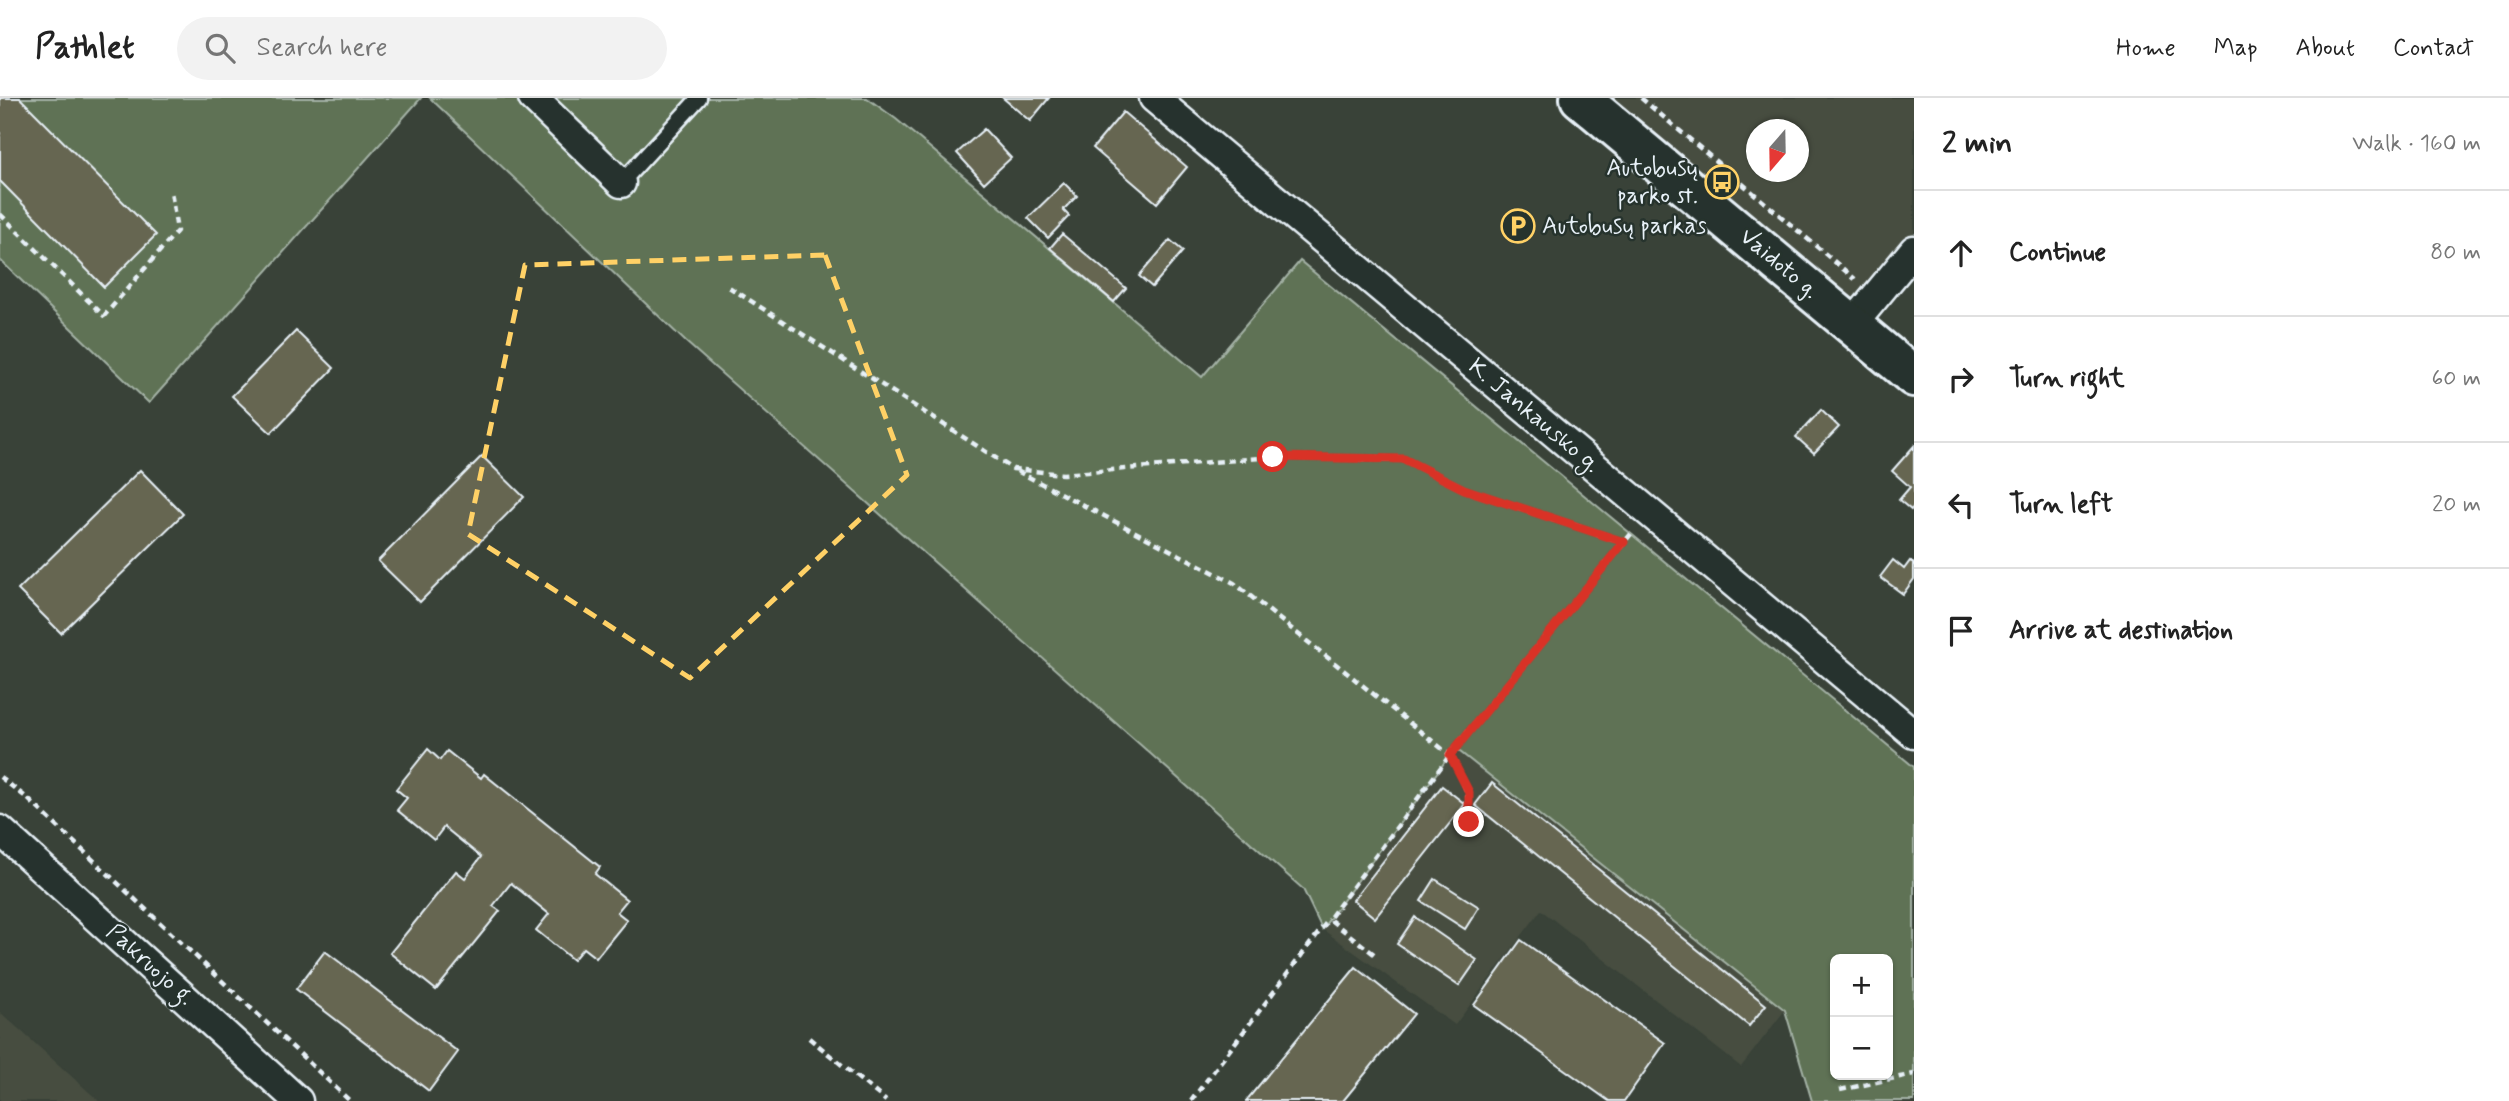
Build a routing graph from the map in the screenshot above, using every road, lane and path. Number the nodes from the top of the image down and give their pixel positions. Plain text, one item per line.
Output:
1 (533, 98) edge
2 (699, 98) edge
3 (1154, 98) edge
4 (1580, 98) edge
5 (1641, 98) edge
6 (621, 183) joint
7 (171, 191) dead end
8 (0, 214) edge
9 (1914, 250) edge
10 (729, 287) dead end
11 (1876, 296) junction
12 (1852, 325) junction
13 (1914, 377) edge
14 (1013, 469) junction
15 (1648, 512) junction
16 (1624, 542) junction
17 (1914, 734) edge
18 (1450, 755) junction
19 (0, 777) edge
20 (0, 830) edge
21 (1460, 839) dead end
22 (1329, 919) junction
23 (1374, 954) dead end
24 (809, 1038) dead end
25 (1914, 1074) edge
26 (1840, 1090) dead end
27 (298, 1101) edge
28 (351, 1101) edge
29 (886, 1101) edge
30 (1191, 1101) edge

1 - 6 street
2 - 6 lane
3 - 15 street, K. Jankausko g.
4 - 12 main road, Vaidoto g.
5 - 11 path
7 - 8 path
9 - 11 street
10 - 14 path
11 - 12 street
12 - 13 main road, Vaidoto g.
14 - 16 path
14 - 18 path
15 - 16 path
15 - 17 street, K. Jankausko g.
16 - 18 path
18 - 21 path
18 - 22 path
19 - 28 path
20 - 27 street, Pakruojo g.
22 - 23 path
22 - 30 path
24 - 29 path
25 - 26 path

